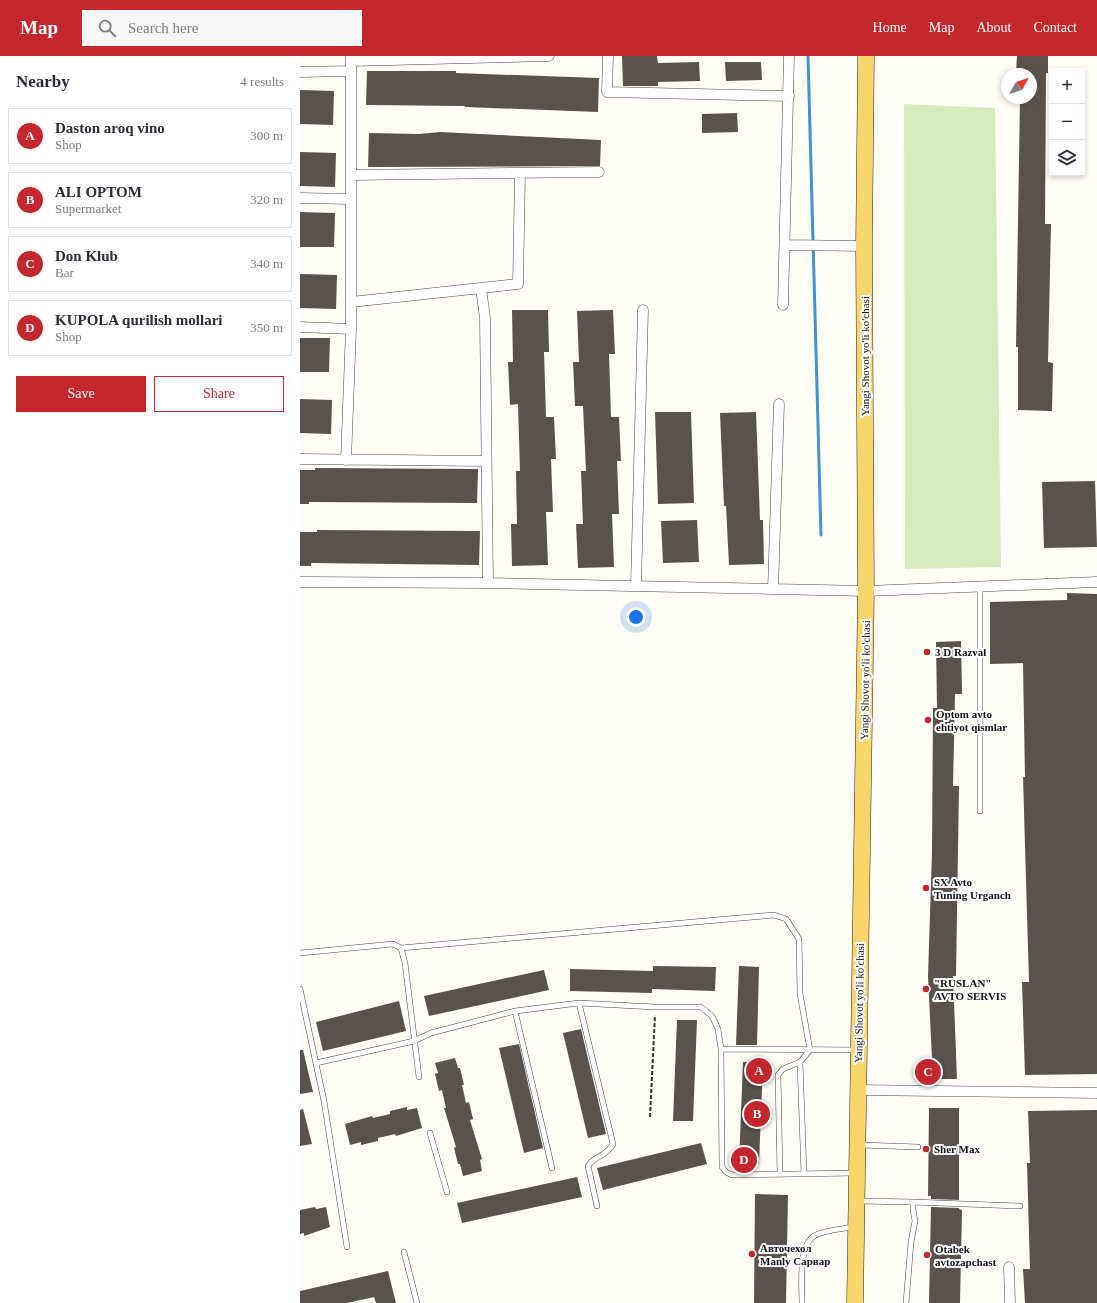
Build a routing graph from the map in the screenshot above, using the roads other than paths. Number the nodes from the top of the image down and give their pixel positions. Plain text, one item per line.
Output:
1 (549, 56) edge
2 (608, 56) edge
3 (789, 56) edge
4 (866, 56) edge
5 (462, 57) edge
6 (351, 63) edge
7 (300, 72) edge
8 (789, 96) junction
9 (599, 172) dead end
10 (520, 173) junction
11 (351, 175) junction
12 (300, 198) edge
13 (351, 199) junction
14 (785, 245) junction
15 (864, 246) junction
16 (481, 288) junction
17 (351, 302) junction
18 (784, 305) dead end
19 (643, 310) dead end
20 (300, 328) edge
21 (351, 329) junction
22 (779, 404) dead end
23 (300, 459) edge
24 (346, 460) junction
25 (485, 461) junction
26 (300, 582) edge
27 (1097, 582) edge
28 (488, 583) junction
29 (636, 586) junction
30 (980, 586) junction
31 (773, 589) junction
32 (866, 590) junction
33 (980, 811) dead end
34 (401, 948) junction
35 (300, 953) edge
36 (300, 990) edge
37 (579, 1003) junction
38 (515, 1011) junction
39 (414, 1041) junction
40 (721, 1049) junction
41 (810, 1050) junction
42 (858, 1050) junction
43 (800, 1062) junction
44 (316, 1064) junction
45 (419, 1077) dead end
46 (857, 1090) junction
47 (1097, 1093) edge
48 (430, 1133) dead end
49 (857, 1144) junction
50 (918, 1147) dead end
51 (552, 1168) dead end
52 (857, 1173) junction
53 (780, 1174) junction
54 (804, 1174) junction
55 (447, 1192) dead end
56 (856, 1201) junction
57 (913, 1202) junction
58 (598, 1206) dead end
59 (1020, 1206) dead end
60 (856, 1226) junction
61 (347, 1247) dead end
62 (404, 1252) dead end
63 (1009, 1267) dead end
64 (417, 1303) edge
65 (802, 1303) edge
66 (855, 1303) edge
67 (906, 1303) edge
68 (1010, 1303) edge

1 - 5 street
2 - 8 street
3 - 8 street
4 - 15 main road, Yangi Shovot yo'li ko'chasi
5 - 6 street
6 - 7 street
6 - 11 street
8 - 14 street
9 - 10 street
10 - 11 street
10 - 16 street
11 - 13 street
12 - 13 street
13 - 17 street
14 - 15 street
14 - 18 street
15 - 32 main road, Yangi Shovot yo'li ko'chasi
16 - 17 street
16 - 25 street
17 - 21 street
19 - 29 street
20 - 21 street
21 - 24 street
22 - 31 street
23 - 24 street
24 - 25 street
25 - 28 street
26 - 28 street
27 - 30 street
28 - 29 street
29 - 31 street
30 - 32 street
30 - 33 lane
31 - 32 street
32 - 42 main road, Yangi Shovot yo'li ko'chasi
34 - 35 lane
34 - 39 lane
34 - 41 lane
36 - 44 lane
37 - 38 lane
37 - 40 lane
37 - 58 lane
38 - 39 lane
38 - 51 lane
39 - 44 lane
39 - 45 lane
40 - 41 lane
40 - 53 lane
41 - 42 lane
41 - 43 lane
42 - 46 main road, Yangi Shovot yo'li ko'chasi
43 - 53 lane
43 - 54 lane
44 - 61 lane
46 - 47 street
46 - 49 main road, Yangi Shovot yo'li ko'chasi
48 - 55 lane
49 - 50 lane
49 - 52 main road, Yangi Shovot yo'li ko'chasi
52 - 54 lane
52 - 56 main road, Yangi Shovot yo'li ko'chasi
53 - 54 lane
56 - 57 lane
56 - 60 main road, Yangi Shovot yo'li ko'chasi
57 - 59 lane
57 - 67 lane
60 - 65 lane
60 - 66 main road, Yangi Shovot yo'li ko'chasi
62 - 64 lane
63 - 68 street

